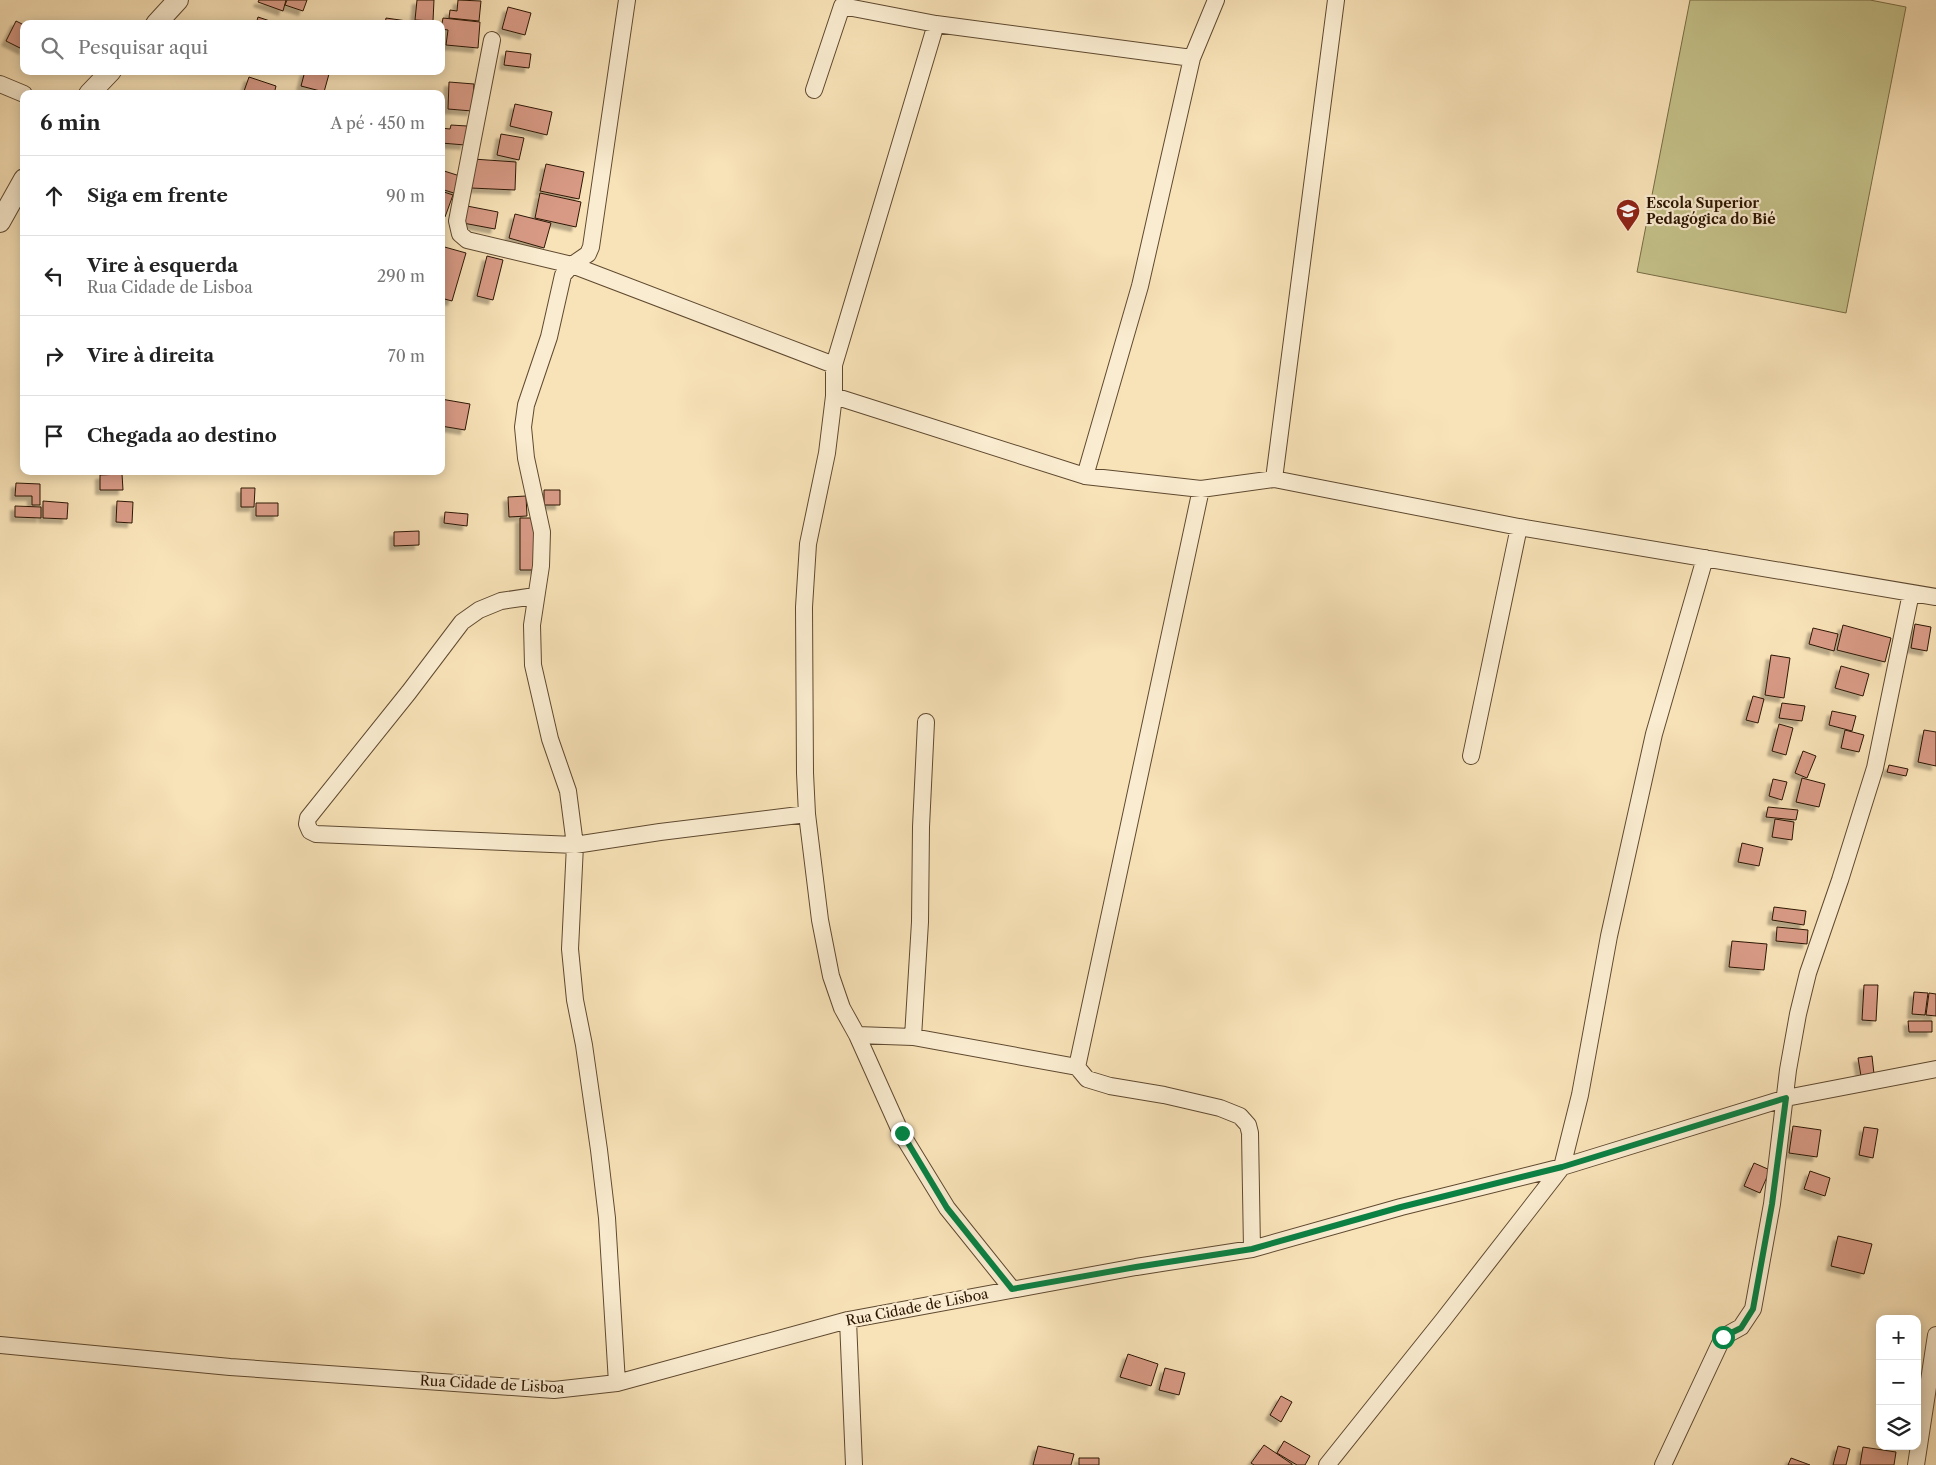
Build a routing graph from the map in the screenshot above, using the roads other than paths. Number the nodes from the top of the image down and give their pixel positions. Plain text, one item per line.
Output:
1 (178, 0) edge
2 (627, 0) edge
3 (1216, 0) edge
4 (1336, 0) edge
5 (160, 20) edge
6 (936, 24) junction
7 (492, 40) dead end
8 (1192, 58) junction
9 (107, 75) edge
10 (0, 84) edge
11 (93, 90) edge
12 (814, 90) dead end
13 (20, 92) edge
14 (20, 186) edge
15 (0, 222) edge
16 (572, 265) junction
17 (834, 365) junction
18 (834, 396) junction
19 (1085, 476) junction
20 (1274, 478) junction
21 (1201, 489) junction
22 (1519, 527) junction
23 (1705, 558) junction
24 (1911, 593) junction
25 (535, 596) junction
26 (1936, 597) edge
27 (926, 722) dead end
28 (1471, 756) dead end
29 (807, 814) junction
30 (575, 845) junction
31 (857, 1035) junction
32 (913, 1037) junction
33 (1077, 1067) junction
34 (1936, 1069) edge
35 (1786, 1098) junction
36 (1562, 1167) junction
37 (1252, 1249) junction
38 (1012, 1289) junction
39 (848, 1320) junction
40 (1936, 1335) edge
41 (0, 1345) edge
42 (617, 1383) junction
43 (854, 1465) edge
44 (1327, 1465) edge
45 (1663, 1465) edge
46 (1916, 1465) edge

1 - 5 street
2 - 16 street
3 - 8 street
4 - 20 street
6 - 8 street
6 - 12 street
6 - 17 street
7 - 16 street
8 - 19 street
9 - 11 street
10 - 13 street
14 - 15 street
16 - 17 street
16 - 25 street
17 - 18 street
18 - 19 street
18 - 29 street
19 - 21 street
20 - 21 street
20 - 22 street
21 - 33 street
22 - 23 street
22 - 28 street
23 - 24 street
23 - 36 street
24 - 26 street
24 - 35 street
25 - 30 street
25 - 30 street
27 - 32 street
29 - 30 street
29 - 31 street
30 - 42 street
31 - 32 street
31 - 38 street
32 - 33 street
33 - 37 street
34 - 35 street, Rua Cidade de Lisboa
35 - 36 street, Rua Cidade de Lisboa
35 - 45 street
36 - 37 street, Rua Cidade de Lisboa
36 - 44 street
37 - 38 street, Rua Cidade de Lisboa
38 - 39 street, Rua Cidade de Lisboa
39 - 42 street, Rua Cidade de Lisboa
39 - 43 street
40 - 46 street
41 - 42 street, Rua Cidade de Lisboa

